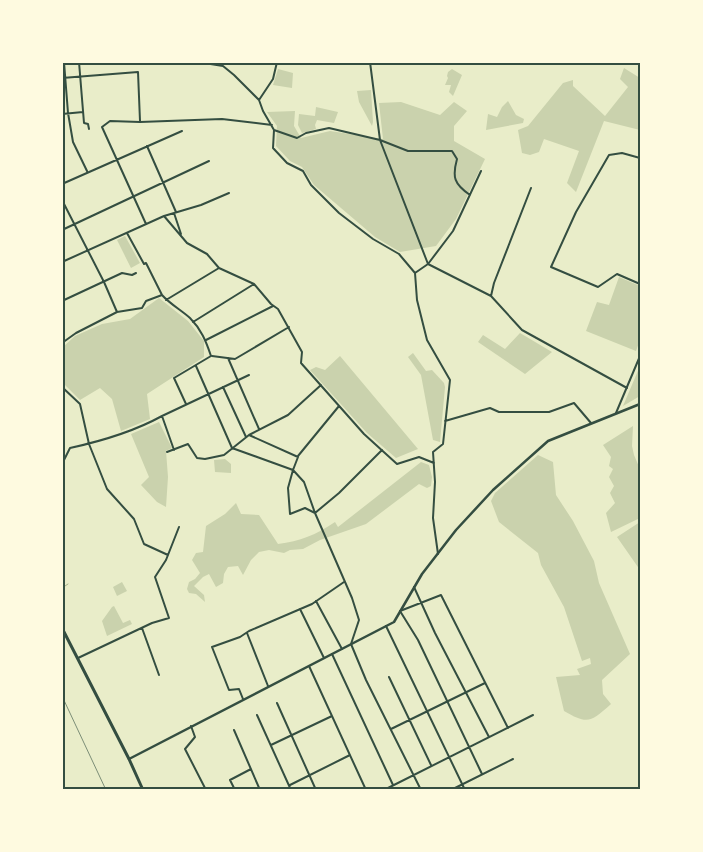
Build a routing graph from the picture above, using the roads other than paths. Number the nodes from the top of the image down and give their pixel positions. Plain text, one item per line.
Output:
1 (64, 62) edge
2 (79, 62) edge
3 (198, 62) edge
4 (277, 62) edge
5 (370, 62) edge
6 (80, 76) junction
7 (64, 78) edge
8 (259, 100) junction
9 (83, 112) junction
10 (68, 113) junction
11 (62, 114) edge
12 (140, 122) junction
13 (272, 125) junction
14 (89, 129) dead end
15 (274, 130) junction
16 (182, 131) dead end
17 (380, 140) junction
18 (147, 146) junction
19 (640, 158) edge
20 (116, 159) junction
21 (209, 161) dead end
22 (481, 170) dead end
23 (87, 172) junction
24 (163, 182) junction
25 (62, 184) edge
26 (531, 188) dead end
27 (229, 194) dead end
28 (470, 195) junction
29 (132, 196) junction
30 (62, 200) edge
31 (175, 213) junction
32 (164, 216) junction
33 (74, 224) junction
34 (146, 224) junction
35 (62, 230) edge
36 (127, 233) junction
37 (182, 236) junction
38 (88, 251) junction
39 (62, 262) edge
40 (428, 264) junction
41 (219, 268) junction
42 (136, 273) dead end
43 (415, 273) junction
44 (104, 282) junction
45 (254, 284) junction
46 (640, 284) edge
47 (162, 295) junction
48 (492, 296) junction
49 (166, 300) junction
50 (62, 301) edge
51 (274, 306) junction
52 (117, 312) junction
53 (193, 322) junction
54 (289, 327) junction
55 (206, 340) junction
56 (62, 343) edge
57 (211, 356) junction
58 (640, 356) edge
59 (228, 358) junction
60 (196, 366) junction
61 (249, 375) dead end
62 (237, 380) junction
63 (321, 385) junction
64 (62, 387) edge
65 (223, 387) junction
66 (627, 388) junction
67 (209, 393) junction
68 (186, 404) junction
69 (640, 404) edge
70 (339, 406) junction
71 (615, 415) junction
72 (162, 416) junction
73 (445, 421) junction
74 (591, 424) junction
75 (259, 430) junction
76 (249, 435) junction
77 (246, 437) junction
78 (88, 444) junction
79 (232, 448) junction
80 (174, 450) junction
81 (382, 450) junction
82 (167, 452) dead end
83 (298, 457) junction
84 (434, 463) junction
85 (62, 464) edge
86 (293, 470) junction
87 (315, 513) junction
88 (178, 527) dead end
89 (438, 554) junction
90 (168, 555) junction
91 (344, 582) junction
92 (414, 587) junction
93 (316, 601) junction
94 (421, 602) junction
95 (300, 609) junction
96 (400, 611) junction
97 (386, 626) junction
98 (62, 628) edge
99 (142, 628) junction
100 (247, 633) junction
101 (351, 644) junction
102 (342, 649) junction
103 (332, 654) junction
104 (78, 658) junction
105 (324, 658) junction
106 (309, 666) junction
107 (159, 675) dead end
108 (389, 677) dead end
109 (485, 683) junction
110 (268, 687) junction
111 (466, 692) junction
112 (243, 700) junction
113 (447, 701) junction
114 (277, 703) dead end
115 (428, 710) junction
116 (258, 715) dead end
117 (533, 715) dead end
118 (332, 716) junction
119 (409, 720) junction
120 (192, 726) junction
121 (508, 728) junction
122 (392, 729) junction
123 (234, 730) dead end
124 (292, 736) junction
125 (489, 737) junction
126 (271, 745) junction
127 (469, 747) junction
128 (350, 755) junction
129 (450, 756) junction
130 (129, 758) junction
131 (513, 759) dead end
132 (432, 765) junction
133 (251, 769) junction
134 (482, 774) junction
135 (310, 775) junction
136 (414, 775) junction
137 (463, 784) junction
138 (393, 785) junction
139 (289, 786) junction
140 (142, 790) edge
141 (206, 790) edge
142 (211, 790) edge
143 (215, 790) edge
144 (235, 790) edge
145 (260, 790) edge
146 (291, 790) edge
147 (316, 790) edge
148 (366, 790) edge
149 (384, 790) edge
150 (421, 790) edge
151 (451, 790) edge
152 (465, 790) edge

1 - 7 street
2 - 6 street
3 - 8 street
4 - 8 street
5 - 17 street
6 - 7 street
6 - 9 street
6 - 12 street
7 - 10 street
8 - 13 street
9 - 10 street
9 - 14 street
10 - 11 street
10 - 23 street
12 - 13 street
12 - 20 street
13 - 15 street
15 - 17 street
15 - 43 street
16 - 18 street
17 - 28 street
17 - 40 street
18 - 20 street
18 - 24 street
19 - 46 street
20 - 23 street
20 - 29 street
21 - 24 street
22 - 28 street
23 - 25 street
24 - 29 street
24 - 31 street
26 - 48 street
27 - 31 street
28 - 40 street
29 - 33 street
29 - 34 street
30 - 33 street
31 - 32 street
31 - 37 street
32 - 34 street
32 - 37 street
33 - 35 street
33 - 38 street
34 - 36 street
36 - 38 street
36 - 47 street
37 - 41 street
38 - 39 street
38 - 44 street
40 - 43 street
40 - 48 street
41 - 45 street
41 - 49 street
42 - 44 street
43 - 73 street
44 - 50 street
44 - 52 street
45 - 51 street
45 - 53 street
47 - 49 street
47 - 52 street
48 - 66 street
49 - 53 street
51 - 54 street
51 - 55 street
52 - 56 street
53 - 55 street
54 - 59 street
54 - 63 street
55 - 57 street
57 - 59 street
57 - 60 street
58 - 66 street
59 - 62 street
60 - 67 street
60 - 68 street
61 - 62 street
62 - 65 street
62 - 75 street
63 - 70 street
63 - 75 street
64 - 78 street
65 - 67 street
65 - 77 street
66 - 71 street
67 - 68 street
67 - 79 street
68 - 72 street
69 - 71 street
70 - 81 street
70 - 83 street
71 - 74 street
72 - 78 street
72 - 80 street
73 - 74 street
73 - 84 street
74 - 89 street
75 - 76 street
76 - 77 street
76 - 83 street
77 - 79 street
78 - 85 street
78 - 90 street
79 - 80 street
79 - 86 street
80 - 82 street
81 - 84 street
81 - 87 street
83 - 86 street
84 - 89 street
86 - 87 street
86 - 87 street
87 - 91 street
88 - 90 street
89 - 92 street
90 - 99 street
91 - 93 street
91 - 101 street
92 - 94 street
92 - 96 street
93 - 95 street
93 - 102 street
94 - 96 street
94 - 109 street
94 - 111 street
95 - 100 street
95 - 105 street
96 - 97 street
96 - 113 street
97 - 101 street
97 - 115 street
98 - 104 highway
99 - 104 street
99 - 107 street
100 - 110 street
100 - 112 street
101 - 102 street
101 - 122 street
102 - 103 street
103 - 105 street
103 - 138 street
104 - 130 highway
105 - 106 street
106 - 110 street
106 - 118 street
108 - 119 street
109 - 111 street
109 - 121 street
110 - 112 street
111 - 113 street
111 - 125 street
112 - 120 street
113 - 115 street
113 - 127 street
114 - 124 street
115 - 119 street
115 - 129 street
116 - 126 street
117 - 121 street
118 - 124 street
118 - 128 street
119 - 122 street
119 - 132 street
120 - 130 street
120 - 141 street
121 - 125 street
122 - 136 street
123 - 133 street
124 - 126 street
124 - 135 street
125 - 127 street
126 - 139 street
127 - 129 street
127 - 134 street
128 - 135 street
128 - 148 street
129 - 132 street
129 - 137 street
130 - 140 highway
131 - 134 street
132 - 136 street
133 - 144 street
133 - 145 street
134 - 137 street
135 - 139 street
135 - 147 street
136 - 138 street
136 - 150 street
137 - 151 street
137 - 152 street
138 - 149 street
139 - 146 street
142 - 143 street

